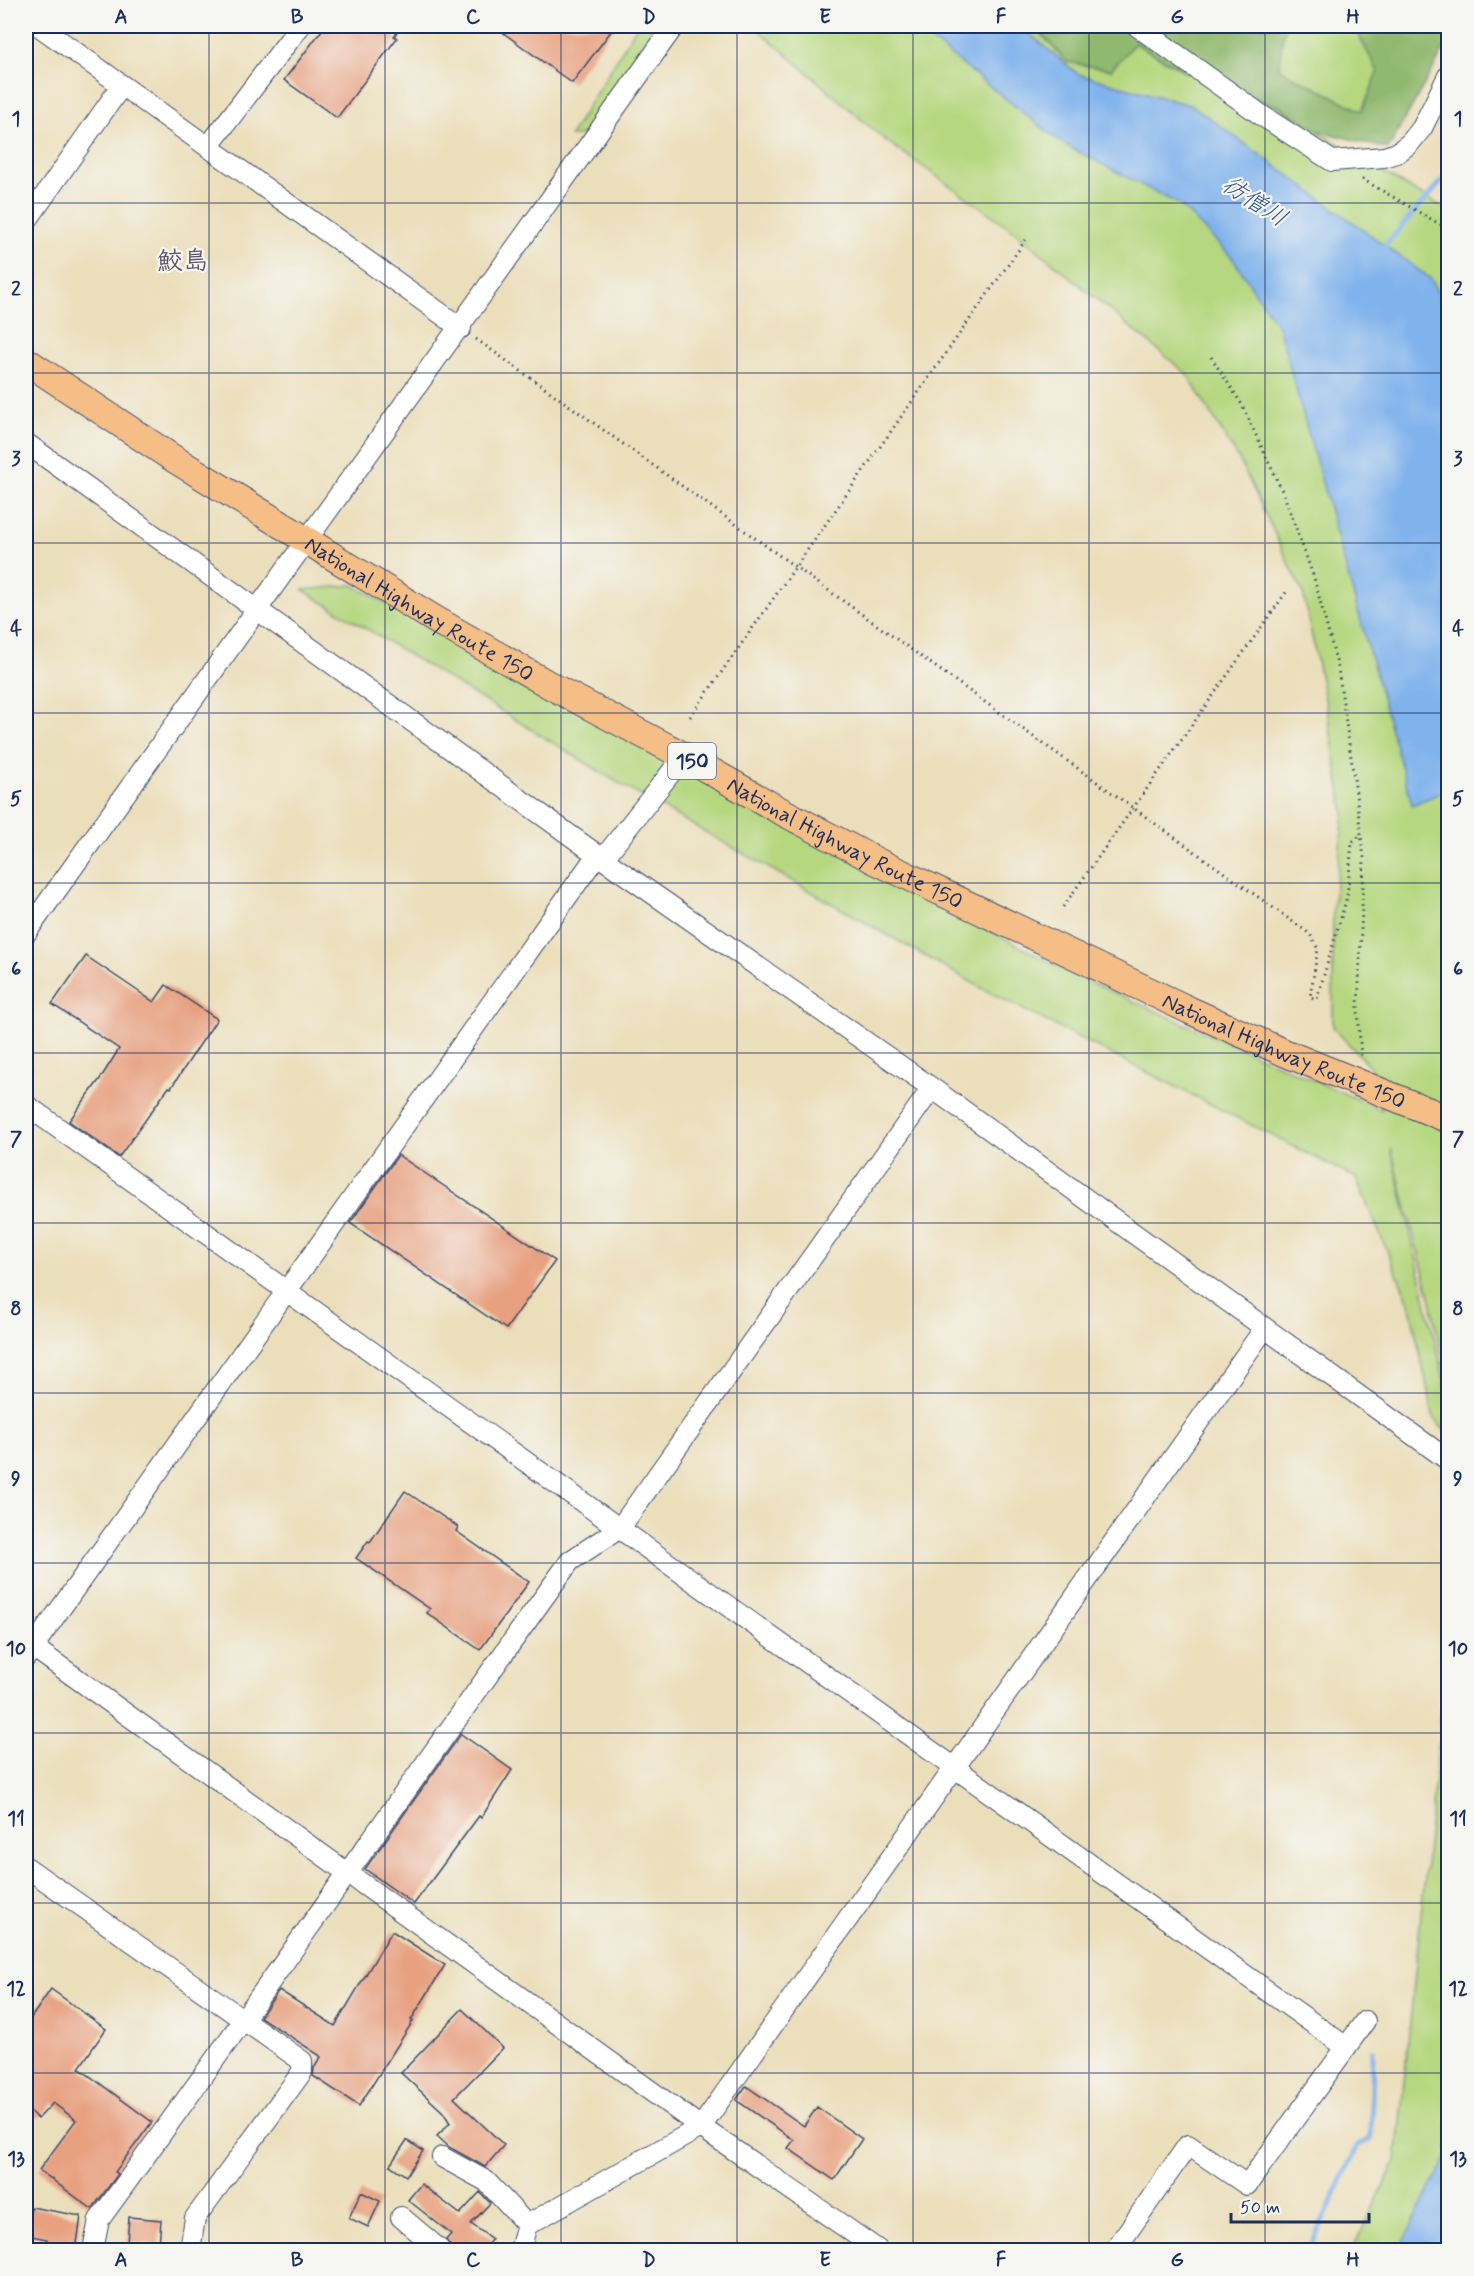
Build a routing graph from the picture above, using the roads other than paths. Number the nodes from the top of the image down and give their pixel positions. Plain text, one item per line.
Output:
1 (39, 26) edge
2 (300, 26) edge
3 (674, 26) edge
4 (1137, 26) edge
5 (1449, 75) edge
6 (122, 85) junction
7 (208, 147) junction
8 (26, 222) edge
9 (461, 328) junction
10 (26, 361) edge
11 (26, 443) edge
12 (308, 541) junction
13 (257, 609) junction
14 (684, 756) junction
15 (600, 857) junction
16 (26, 933) edge
17 (932, 1088) junction
18 (26, 1105) edge
19 (1449, 1119) edge
20 (286, 1291) junction
21 (1264, 1329) junction
22 (1449, 1460) edge
23 (620, 1528) junction
24 (28, 1649) edge
25 (956, 1767) junction
26 (26, 1867) edge
27 (347, 1872) junction
28 (244, 2020) junction
29 (1365, 2021) dead end
30 (1346, 2047) junction
31 (701, 2127) junction
32 (442, 2157) dead end
33 (401, 2217) dead end
34 (527, 2225) junction
35 (856, 2244) edge
36 (93, 2250) edge
37 (190, 2250) edge
38 (440, 2250) edge
39 (520, 2250) edge
40 (878, 2250) edge
41 (1115, 2250) edge

1 - 6 street
2 - 7 street
3 - 9 street
4 - 5 street
6 - 7 street
6 - 8 street
7 - 9 street
9 - 12 street
10 - 12 highway, National Highway Route 150 / 150
11 - 13 street
12 - 13 street
12 - 14 highway, National Highway Route 150 / 150
13 - 15 street
13 - 16 street
14 - 15 street
14 - 19 highway, National Highway Route 150 / 150
15 - 17 street
15 - 20 street
17 - 21 street
17 - 23 street
18 - 20 street
20 - 23 street
20 - 24 street
21 - 22 street
21 - 25 street
23 - 25 street
23 - 27 street
24 - 27 street
25 - 30 street
25 - 31 street
26 - 28 street
27 - 28 street
27 - 31 street
28 - 36 street
28 - 37 street
29 - 30 street
30 - 41 street
31 - 34 street
31 - 35 street
32 - 34 street
33 - 38 street
34 - 39 street
35 - 40 street

